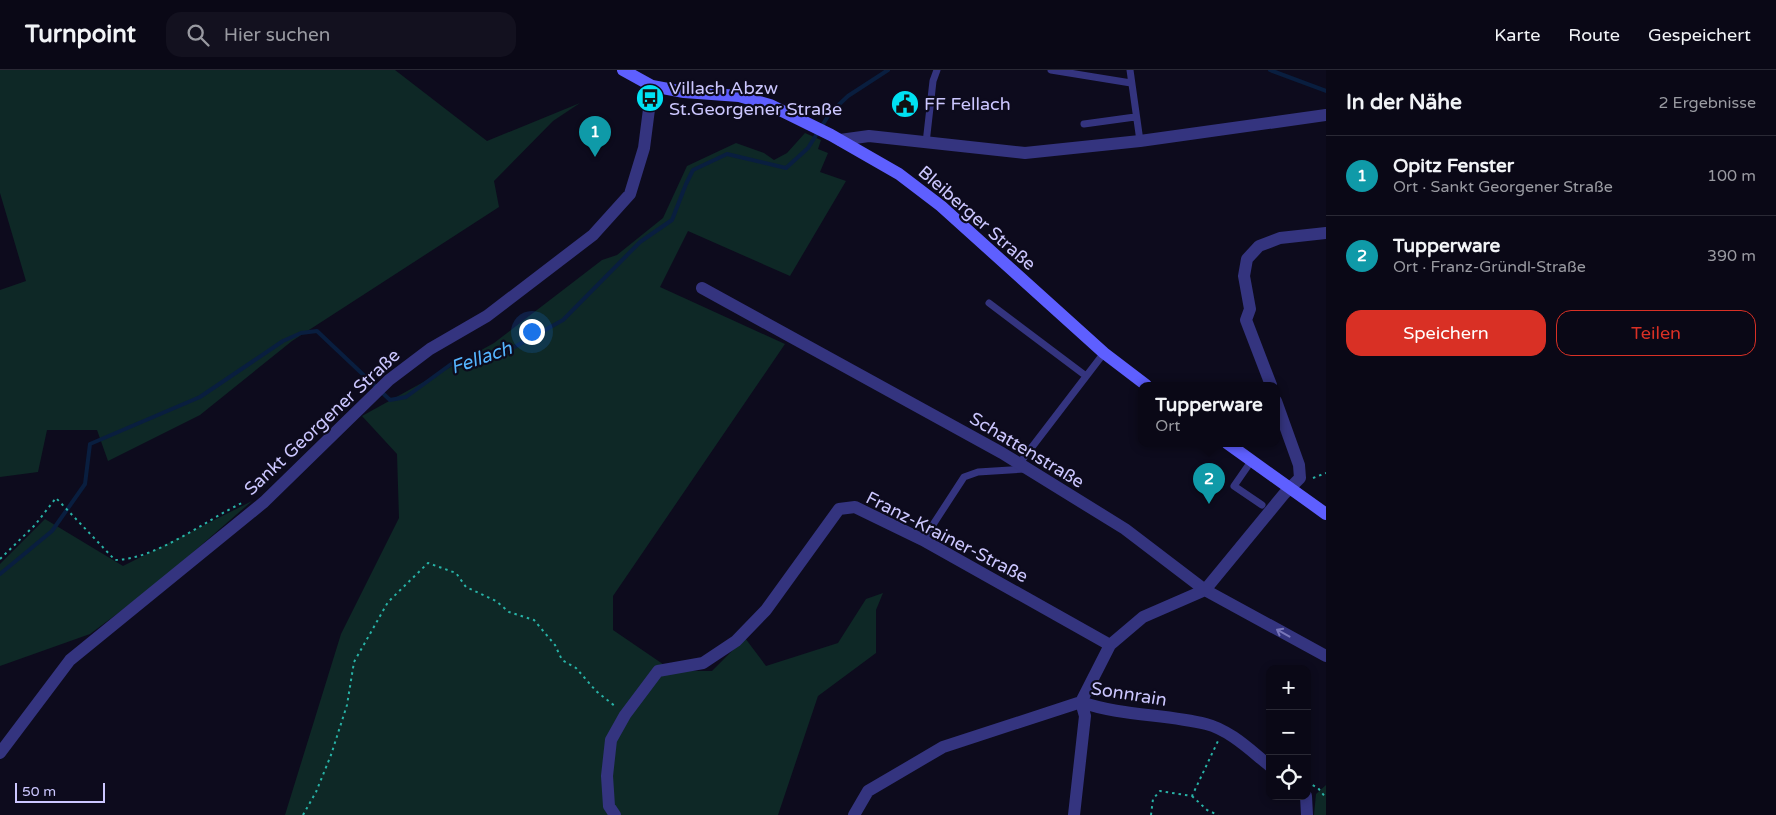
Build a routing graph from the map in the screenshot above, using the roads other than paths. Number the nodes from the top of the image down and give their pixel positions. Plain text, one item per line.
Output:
1 (623, 70) edge
2 (937, 70) edge
3 (1050, 70) edge
4 (1130, 72) edge
5 (1131, 83) junction
6 (652, 86) junction
7 (1326, 115) edge
8 (1135, 117) junction
9 (1084, 124) dead end
10 (835, 138) junction
11 (1140, 140) junction
12 (926, 142) junction
13 (1326, 233) edge
14 (702, 288) dead end
15 (989, 303) dead end
16 (1104, 353) junction
17 (1086, 376) junction
18 (1142, 382) edge
19 (1270, 382) edge
20 (1280, 412) edge
21 (1233, 447) edge
22 (1252, 460) junction
23 (1022, 466) junction
24 (1292, 488) junction
25 (1262, 506) dead end
26 (1326, 514) edge
27 (923, 540) junction
28 (1205, 590) junction
29 (1110, 645) junction
30 (1326, 656) edge
31 (1081, 702) junction
32 (0, 753) edge
33 (1266, 763) edge
34 (1306, 800) edge
35 (615, 815) edge
36 (854, 815) edge
37 (1074, 815) edge
38 (1307, 815) edge

1 - 6 main road, Bleiberger Straße
2 - 12 lane
3 - 5 lane
4 - 5 lane
5 - 8 lane
6 - 10 main road, Bleiberger Straße
6 - 32 street, Sankt Georgener Straße
7 - 11 street
8 - 9 lane
8 - 11 lane
10 - 12 street
10 - 16 main road, Bleiberger Straße
11 - 12 street
13 - 19 street
14 - 23 street, Schattenstraße
15 - 17 lane
16 - 17 lane
16 - 18 main road, Bleiberger Straße
17 - 23 lane
20 - 24 street
21 - 22 main road
22 - 24 main road
22 - 25 lane
23 - 27 lane
23 - 28 street, Schattenstraße
24 - 26 main road
24 - 28 street
27 - 29 street, Franz-Krainer-Straße
27 - 35 street, Franz-Krainer-Straße
28 - 29 street
30 -> 28 street, Schattenstraße
29 - 31 street
31 - 33 street, Sonnrain
31 - 36 street
31 - 37 street, Sonnrain
34 - 38 street

